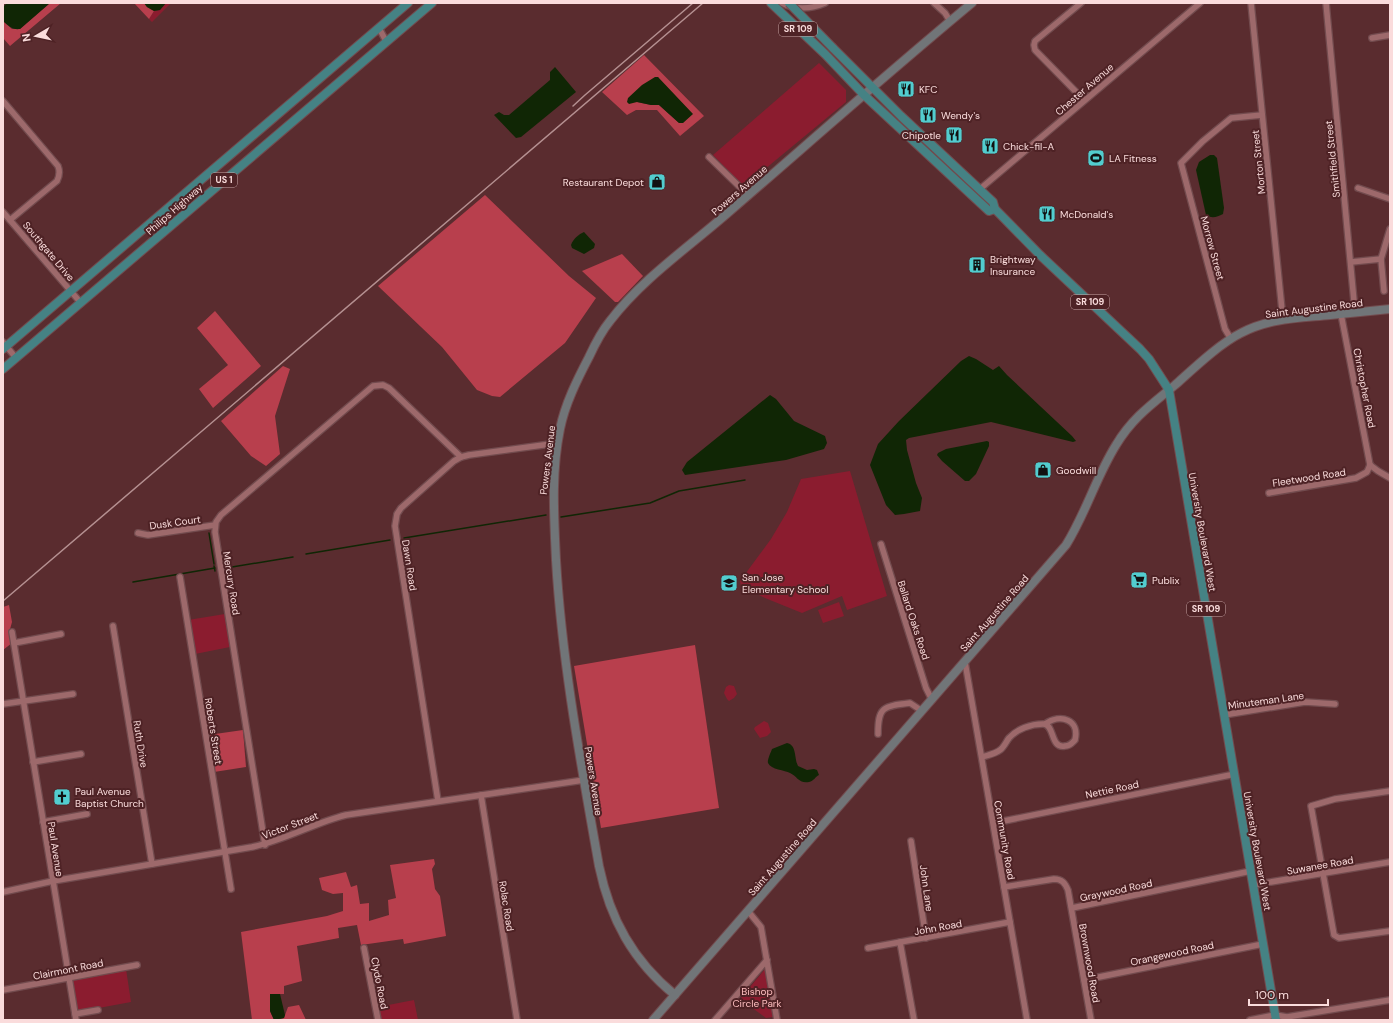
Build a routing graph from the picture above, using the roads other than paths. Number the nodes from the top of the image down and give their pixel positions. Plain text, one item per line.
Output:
1 (408, 3) edge
2 (432, 3) edge
3 (771, 3) edge
4 (782, 3) edge
5 (789, 3) edge
6 (825, 3) edge
7 (934, 3) edge
8 (972, 3) edge
9 (1081, 3) edge
10 (1200, 3) edge
11 (1251, 3) edge
12 (1326, 3) edge
13 (950, 21) junction
14 (379, 28) junction
15 (1390, 35) edge
16 (1372, 38) dead end
17 (386, 41) junction
18 (873, 89) junction
19 (864, 95) junction
20 (1084, 100) junction
21 (3, 101) edge
22 (1262, 115) junction
23 (709, 157) dead end
24 (962, 186) junction
25 (1358, 188) dead end
26 (980, 189) junction
27 (748, 195) junction
28 (1390, 198) edge
29 (995, 209) junction
30 (3, 212) edge
31 (10, 220) junction
32 (1390, 229) edge
33 (1381, 259) junction
34 (1350, 262) junction
35 (70, 291) junction
36 (1384, 291) dead end
37 (81, 303) junction
38 (1390, 309) edge
39 (1356, 312) junction
40 (1341, 314) junction
41 (1283, 320) junction
42 (1231, 339) junction
43 (4, 346) edge
44 (16, 358) junction
45 (3, 369) edge
46 (1168, 390) junction
47 (558, 443) junction
48 (461, 457) junction
49 (1370, 465) junction
50 (1390, 478) edge
51 (1269, 493) dead end
52 (215, 525) junction
53 (138, 533) dead end
54 (881, 544) dead end
55 (180, 577) dead end
56 (113, 626) dead end
57 (12, 632) dead end
58 (61, 634) dead end
59 (14, 643) junction
60 (965, 662) junction
61 (73, 694) dead end
62 (932, 700) junction
63 (23, 702) junction
64 (3, 704) edge
65 (1335, 704) dead end
66 (922, 712) junction
67 (1224, 715) junction
68 (1045, 724) junction
69 (878, 734) dead end
70 (81, 754) dead end
71 (982, 757) junction
72 (33, 762) junction
73 (1235, 774) junction
74 (584, 780) junction
75 (1390, 791) edge
76 (481, 795) junction
77 (438, 801) junction
78 (87, 814) dead end
79 (43, 822) junction
80 (994, 823) junction
81 (911, 841) dead end
82 (265, 845) junction
83 (225, 852) junction
84 (1390, 862) edge
85 (152, 864) junction
86 (1251, 871) junction
87 (1322, 873) junction
88 (52, 881) junction
89 (1253, 885) junction
90 (1004, 887) junction
91 (230, 889) dead end
92 (3, 892) edge
93 (1072, 908) junction
94 (748, 912) junction
95 (1010, 922) junction
96 (1390, 931) edge
97 (926, 938) junction
98 (900, 942) junction
99 (1263, 944) junction
100 (364, 948) dead end
101 (868, 948) dead end
102 (767, 960) junction
103 (137, 965) dead end
104 (69, 978) junction
105 (1084, 980) junction
106 (3, 990) edge
107 (675, 996) junction
108 (1390, 1000) edge
109 (98, 1010) dead end
110 (75, 1017) edge
111 (1276, 1017) edge
112 (378, 1020) edge
113 (517, 1020) edge
114 (653, 1020) edge
115 (715, 1020) edge
116 (777, 1020) edge
117 (914, 1020) edge
118 (1027, 1020) edge
119 (1091, 1020) edge
120 (1250, 1020) edge

1 - 14 main road, Philips Highway / US 1
2 - 17 main road, Philips Highway / US 1
3 - 19 main road, University Boulevard West / SR 109
4 - 6 street
5 - 18 main road, University Boulevard West / SR 109, bridge
7 - 13 street
8 - 13 street, Powers Avenue
9 - 20 street
10 - 20 street, Chester Avenue
11 - 22 street, Morton Street
12 - 34 street, Smithfield Street
13 - 18 street, Powers Avenue
14 - 17 street
14 - 35 main road, Philips Highway / US 1
15 - 16 street
17 - 37 main road, Philips Highway / US 1
18 - 19 street, Powers Avenue
18 - 26 main road, University Boulevard West / SR 109
19 - 24 main road, University Boulevard West / SR 109
19 - 27 street, Powers Avenue
20 - 26 street, Chester Avenue
21 - 31 street
22 - 41 street, Morton Street
22 - 42 street, Morrow Street
23 - 27 street
24 - 26 main road
24 - 29 main road, University Boulevard West / SR 109
25 - 28 street
26 - 29 main road, University Boulevard West / SR 109
27 - 47 street, Powers Avenue
29 - 46 main road, University Boulevard West / SR 109
30 - 31 street, Southgate Drive
31 - 35 street, Southgate Drive
32 - 33 street
33 - 34 street
33 - 36 street
34 - 39 street, Smithfield Street
35 - 37 street, Southgate Drive
35 - 43 main road, Philips Highway / US 1
37 - 44 main road, Philips Highway / US 1
38 - 39 street, Saint Augustine Road
39 - 40 street, Saint Augustine Road
40 - 41 street, Saint Augustine Road
40 - 49 street, Christopher Road
41 - 42 street, Saint Augustine Road
42 - 46 street, Saint Augustine Road
43 - 44 street
44 - 45 main road, Philips Highway / US 1
46 - 60 street, Saint Augustine Road
46 - 67 main road, University Boulevard West / SR 109
47 - 48 street, Dawn Road
47 - 74 street, Powers Avenue
48 - 52 street
48 - 77 street, Dawn Road
49 - 50 street
49 - 51 street, Fleetwood Road
52 - 53 street, Dusk Court
52 - 82 street, Mercury Road
54 - 62 street, Ballard Oaks Road
55 - 83 street, Roberts Street
56 - 85 street, Ruth Drive
57 - 59 street, Paul Avenue
58 - 59 street
59 - 63 street, Paul Avenue
60 - 62 street, Saint Augustine Road
60 - 71 street, Community Road
61 - 63 street
62 - 66 street, Saint Augustine Road
63 - 64 street
63 - 72 street, Paul Avenue
65 - 67 street, Minuteman Lane
66 - 69 street
66 - 94 street, Saint Augustine Road
67 - 73 main road, University Boulevard West / SR 109
68 - 68 street
68 - 71 street
70 - 72 street
71 - 80 street, Community Road
72 - 79 street, Paul Avenue
73 - 80 street, Nettie Road
73 - 86 main road, University Boulevard West / SR 109
74 - 76 street, Victor Street
74 - 107 street, Powers Avenue
75 - 87 street
76 - 77 street, Victor Street
76 - 113 street, Rolac Road
77 - 82 street, Victor Street
78 - 79 street
79 - 88 street, Paul Avenue
80 - 90 street, Community Road
81 - 97 street, John Lane
82 - 83 street, Victor Street
83 - 85 street, Victor Street
83 - 91 street, Roberts Street
84 - 87 street, Suwanee Road
85 - 88 street, Victor Street
86 - 89 main road, University Boulevard West / SR 109
86 - 93 street, Graywood Road
87 - 89 street, Suwanee Road
87 - 96 street
88 - 92 street, Victor Street
88 - 104 street, Paul Avenue
89 - 99 main road, University Boulevard West / SR 109
90 - 93 street, Graywood Road
90 - 95 street, Community Road
93 - 105 street, Brownwood Road
94 - 102 street
94 - 107 street, Saint Augustine Road
95 - 97 street, John Road
95 - 118 street, Community Road
97 - 98 street, John Road
98 - 101 street, John Road
98 - 117 street
99 - 105 street, Orangewood Road
99 - 111 main road, University Boulevard West / SR 109
100 - 112 street, Clydo Road
102 - 115 street
102 - 116 street
103 - 104 street, Clairmont Road
104 - 106 street, Clairmont Road
104 - 110 street, Paul Avenue
105 - 119 street, Brownwood Road
107 - 114 street, Saint Augustine Road
108 - 111 street
109 - 110 street
111 - 120 street

